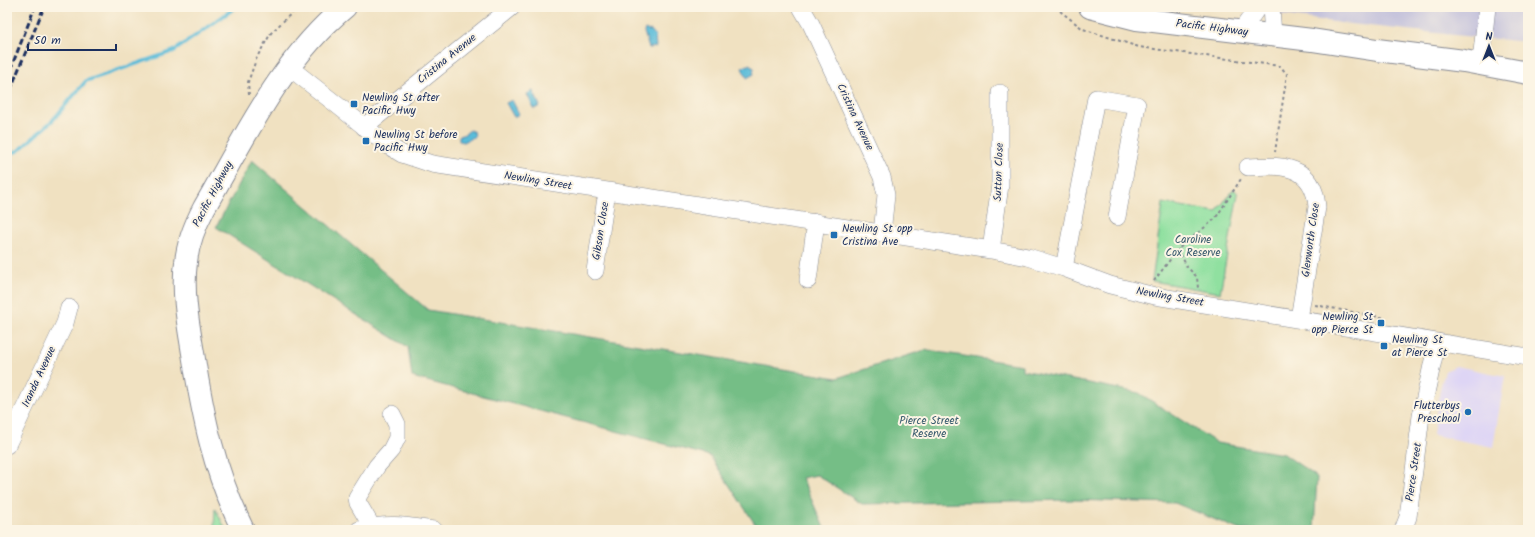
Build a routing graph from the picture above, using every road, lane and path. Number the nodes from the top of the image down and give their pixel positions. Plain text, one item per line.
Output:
1 (298, 7) edge
2 (345, 7) edge
3 (512, 7) edge
4 (801, 7) edge
5 (1090, 7) edge
6 (1258, 7) edge
7 (1271, 7) edge
8 (1487, 7) edge
9 (1060, 10) dead end
10 (1241, 31) junction
11 (1273, 35) junction
12 (1481, 58) junction
13 (1528, 60) edge
14 (289, 67) junction
15 (1528, 73) edge
16 (1000, 93) dead end
17 (250, 96) dead end
18 (364, 127) junction
19 (1273, 166) junction
20 (1248, 167) dead end
21 (1237, 186) dead end
22 (607, 191) junction
23 (1117, 217) dead end
24 (816, 222) junction
25 (882, 233) junction
26 (1178, 249) junction
27 (991, 250) junction
28 (1064, 268) junction
29 (594, 271) dead end
30 (808, 280) dead end
31 (1142, 293) junction
32 (1199, 302) junction
33 (69, 308) dead end
34 (1299, 319) junction
35 (1437, 342) junction
36 (1528, 357) edge
37 (392, 414) dead end
38 (7, 444) edge
39 (366, 528) edge
40 (243, 530) edge
41 (434, 530) edge
42 (1403, 530) edge

1 - 17 path
2 - 14 main road, Pacific Highway
3 - 18 street, Cristina Avenue
4 - 25 street, Cristina Avenue
5 - 10 main road, Pacific Highway
6 - 10 street
7 - 11 street
8 - 12 street
9 - 19 path
10 - 11 main road, Pacific Highway
11 - 12 main road, Pacific Highway
12 - 13 main road, Pacific Highway
12 - 15 main road, Pacific Highway
14 - 18 street, Newling Street
14 - 40 main road, Pacific Highway
16 - 27 street, Sutton Close
18 - 22 street, Newling Street
19 - 20 street, Glenworth Close
19 - 34 street, Glenworth Close
21 - 26 path
22 - 24 street, Newling Street
22 - 29 street, Gibson Close
23 - 28 street
24 - 25 street, Newling Street
24 - 30 street
25 - 27 street, Newling Street
26 - 31 path
26 - 32 path
27 - 28 street, Newling Street
28 - 31 street, Newling Street
31 - 32 street, Newling Street
32 - 34 street, Newling Street
33 - 38 street, Iranda Avenue
34 - 35 street, Newling Street
35 - 36 street, Newling Street
35 - 42 street, Pierce Street
37 - 39 street
39 - 41 street

